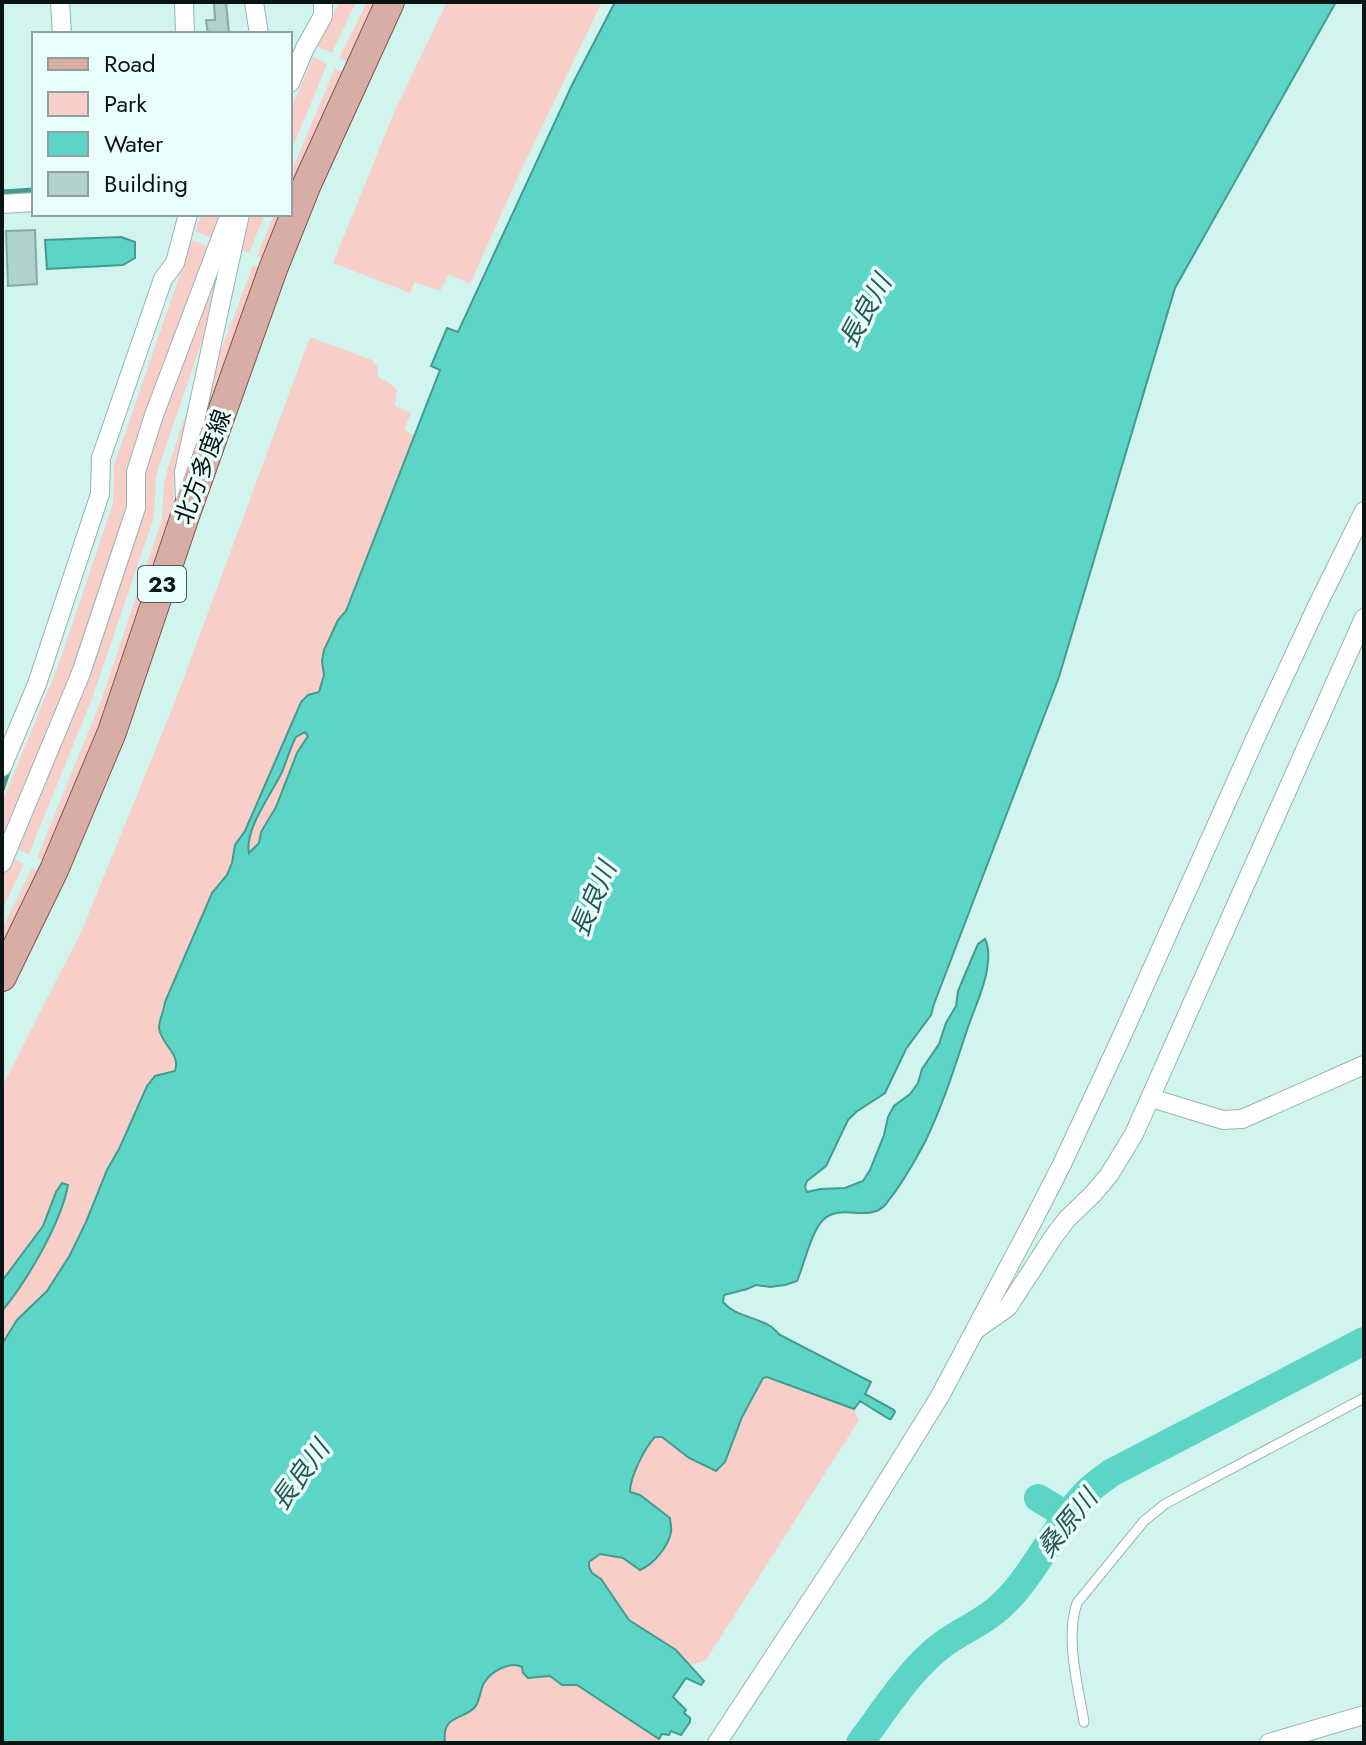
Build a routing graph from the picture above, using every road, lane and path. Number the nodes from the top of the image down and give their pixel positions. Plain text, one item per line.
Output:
1 (60, 2) edge
2 (184, 2) edge
3 (254, 2) edge
4 (390, 2) edge
5 (326, 7) edge
6 (62, 32) edge
7 (185, 32) edge
8 (259, 32) edge
9 (292, 78) edge
10 (32, 202) edge
11 (2, 204) edge
12 (187, 216) edge
13 (229, 216) edge
14 (240, 216) edge
15 (1364, 511) edge
16 (186, 513) junction
17 (1364, 618) edge
18 (2, 767) edge
19 (2, 863) edge
20 (2, 977) edge
21 (1364, 1065) edge
22 (1151, 1098) junction
23 (972, 1333) junction
24 (1364, 1398) edge
25 (1364, 1715) edge
26 (1084, 1722) dead end
27 (717, 1743) edge
28 (1269, 1743) edge

1 - 6 street
2 - 7 street
3 - 8 street
4 - 16 main road, 北方多度線 / 23
5 - 9 street
10 - 11 street
12 - 18 street
13 - 19 street
14 - 16 street
15 - 23 street
16 - 20 main road, 北方多度線 / 23
17 - 22 street
21 - 22 street
22 - 23 street
23 - 27 street
24 - 26 lane
25 - 28 street

